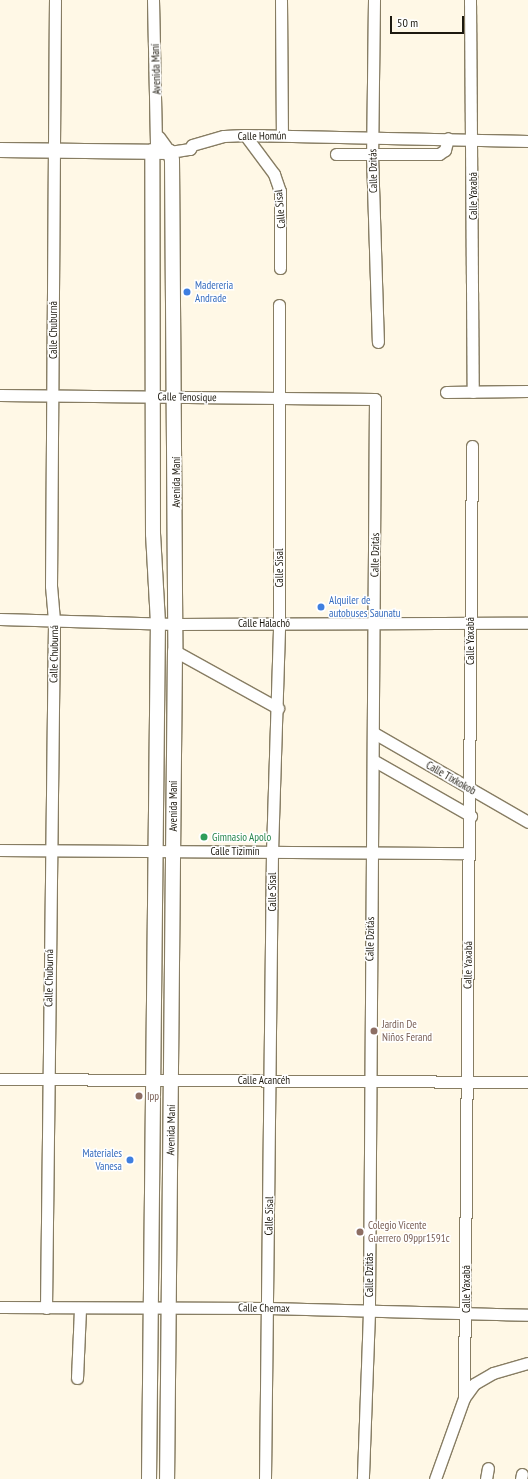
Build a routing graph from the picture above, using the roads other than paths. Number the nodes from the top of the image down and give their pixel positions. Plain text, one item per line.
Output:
1 (55, 0) edge
2 (153, 0) edge
3 (281, 0) edge
4 (374, 0) edge
5 (470, 0) edge
6 (245, 135) junction
7 (282, 135) junction
8 (372, 136) junction
9 (159, 137) junction
10 (448, 138) junction
11 (473, 139) junction
12 (528, 141) edge
13 (0, 150) edge
14 (53, 150) junction
15 (152, 152) junction
16 (170, 152) junction
17 (336, 154) dead end
18 (372, 154) junction
19 (280, 268) dead end
20 (278, 305) dead end
21 (378, 342) dead end
22 (528, 391) edge
23 (446, 392) dead end
24 (473, 392) junction
25 (0, 395) edge
26 (53, 396) junction
27 (152, 396) junction
28 (176, 397) junction
29 (279, 398) junction
30 (375, 399) joint
31 (472, 446) dead end
32 (0, 619) edge
33 (54, 620) junction
34 (470, 622) junction
35 (158, 623) junction
36 (279, 623) junction
37 (528, 623) edge
38 (175, 624) junction
39 (374, 624) junction
40 (175, 651) junction
41 (278, 708) junction
42 (374, 733) junction
43 (373, 760) junction
44 (471, 790) junction
45 (471, 816) junction
46 (528, 822) edge
47 (0, 850) edge
48 (52, 850) junction
49 (153, 851) junction
50 (173, 851) junction
51 (272, 852) junction
52 (371, 852) junction
53 (469, 853) junction
54 (0, 1079) edge
55 (46, 1079) junction
56 (153, 1080) junction
57 (172, 1080) junction
58 (272, 1080) junction
59 (368, 1081) junction
60 (467, 1082) junction
61 (528, 1082) edge
62 (0, 1307) edge
63 (46, 1308) junction
64 (80, 1308) junction
65 (149, 1308) junction
66 (167, 1308) junction
67 (268, 1308) junction
68 (369, 1312) junction
69 (466, 1312) junction
70 (528, 1315) edge
71 (528, 1363) edge
72 (77, 1378) dead end
73 (464, 1398) junction
74 (149, 1479) edge
75 (167, 1479) edge
76 (265, 1479) edge
77 (363, 1479) edge
78 (435, 1479) edge

1 - 14 street, Calle Chuburná
2 - 9 street, Avenida Maní
3 - 7 street
4 - 8 street, Calle Dzitás
5 - 11 street, Calle Yaxabá
6 - 7 street, Calle Homún
6 - 16 street, Calle Homún
6 - 19 street, Calle Sisal
7 - 8 street, Calle Homún
8 - 10 street, Calle Homún
8 - 18 street, Calle Dzitás
9 - 15 street, Avenida Maní
9 - 16 street, Avenida Maní
10 - 11 street, Calle Homún
10 - 18 street
11 - 12 street, Calle Homún
11 - 24 street, Calle Yaxabá
13 - 14 street, Calle Homún
14 - 15 street, Calle Homún
14 - 26 street, Calle Chuburná
15 - 16 street, Calle Homún
15 - 27 street, Avenida Maní
16 - 28 street, Avenida Maní
17 - 18 street
18 - 21 street, Calle Dzitás
20 - 29 street, Calle Sisal
22 - 24 street
23 - 24 street
25 - 26 street, Calle Tenosique
26 - 27 street, Calle Tenosique
26 - 33 street, Calle Chuburná
27 - 28 street, Calle Tenosique
27 - 35 street, Avenida Maní
28 - 29 street, Calle Tenosique
28 - 38 street, Avenida Maní
29 - 30 street, Calle Tenosique
29 - 36 street, Calle Sisal
30 - 39 street, Calle Dzitás
31 - 34 street, Calle Yaxabá
32 - 33 street, Calle Halachó
33 - 35 street, Calle Halachó
33 - 48 street, Calle Chuburná
34 - 37 street, Calle Halachó
34 - 39 street, Calle Halachó
34 - 44 street, Calle Yaxabá
35 - 38 street, Calle Halachó
35 - 49 street, Avenida Maní
36 - 38 street, Calle Halachó
36 - 39 street, Calle Halachó
36 - 41 street, Calle Sisal
38 - 40 street, Avenida Maní
39 - 42 street, Calle Dzitás
40 - 41 street
40 - 50 street, Avenida Maní
41 - 51 street, Calle Sisal
42 - 43 street, Calle Dzitás
42 - 44 street, Calle Tixkokob
43 - 45 street
43 - 52 street, Calle Dzitás
44 - 45 street, Calle Yaxabá
44 - 46 street, Calle Tixkokob
45 - 53 street, Calle Yaxabá
47 - 48 street, Calle Tizimín
48 - 49 street, Calle Tizimín
48 - 55 street, Calle Chuburná
49 - 50 street, Calle Tizimín
49 - 56 street, Avenida Maní
50 - 51 street, Calle Tizimín
50 - 57 street, Avenida Maní
51 - 52 street, Calle Tizimín
51 - 58 street, Calle Sisal
52 - 53 street, Calle Tizimín
52 - 59 street, Calle Dzitás
53 - 60 street, Calle Yaxabá
54 - 55 street, Calle Acancéh
55 - 56 street, Calle Acancéh
55 - 63 street, Calle Chuburná
56 - 57 street, Calle Acancéh
56 - 65 street, Avenida Maní
57 - 58 street, Calle Acancéh
57 - 66 street, Avenida Maní
58 - 59 street, Calle Acancéh
58 - 67 street, Calle Sisal
59 - 60 street, Calle Acancéh
59 - 68 street, Calle Dzitás
60 - 61 street, Calle Acancéh
60 - 69 street, Calle Yaxabá
62 - 63 street, Calle Chemax
63 - 64 street, Calle Chemax
64 - 65 street, Calle Chemax
64 - 72 street
65 - 66 street, Calle Chemax
65 - 74 street, Avenida Maní
66 - 67 street, Calle Chemax
66 - 75 street, Avenida Maní
67 - 68 street, Calle Chemax
67 - 76 street, Calle Sisal
68 - 69 street, Calle Chemax
68 - 77 street, Calle Dzitás
69 - 70 street, Calle Chemax
69 - 73 street, Calle Yaxabá
71 - 73 street
73 - 78 street, Calle Yaxabá

